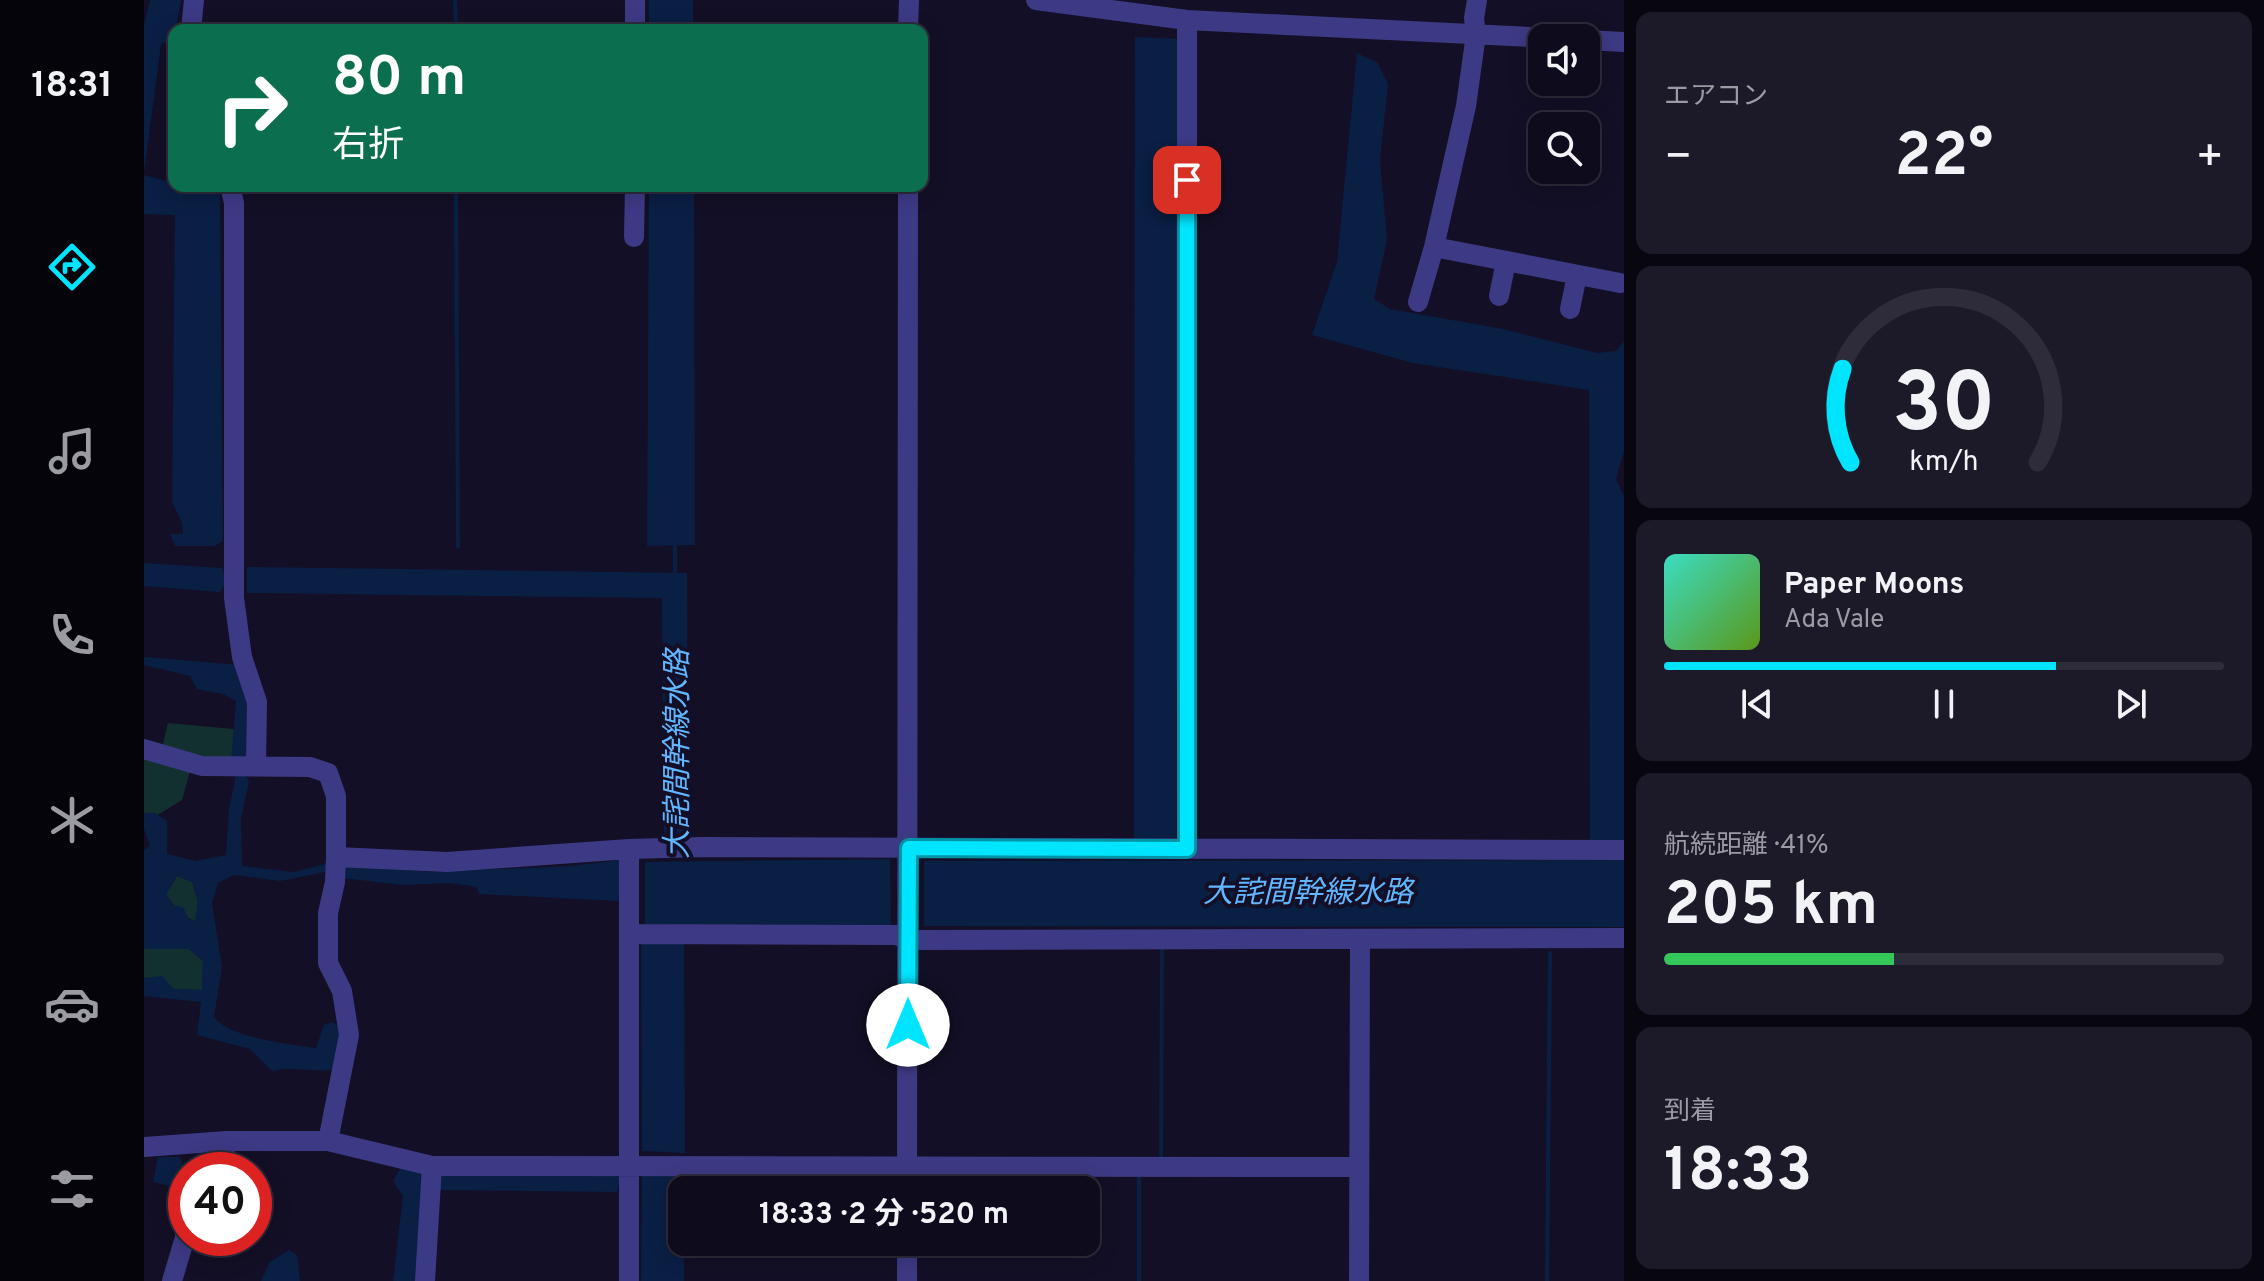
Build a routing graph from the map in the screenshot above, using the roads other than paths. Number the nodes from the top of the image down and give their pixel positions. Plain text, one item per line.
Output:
1 (194, 0) edge
2 (635, 0) edge
3 (909, 0) edge
4 (1036, 0) edge
5 (1477, 0) edge
6 (1187, 20) junction
7 (192, 24) edge
8 (635, 24) edge
9 (908, 24) edge
10 (1476, 34) junction
11 (1528, 37) edge
12 (1600, 41) edge
13 (1624, 42) edge
14 (231, 192) edge
15 (635, 192) edge
16 (908, 192) edge
17 (634, 237) dead end
18 (1434, 247) junction
19 (1506, 261) junction
20 (1577, 275) junction
21 (1620, 283) dead end
22 (1499, 296) dead end
23 (1418, 302) dead end
24 (1570, 309) dead end
25 (144, 749) edge
26 (256, 765) junction
27 (909, 848) junction
28 (629, 849) junction
29 (1167, 849) junction
30 (1618, 850) edge
31 (336, 857) junction
32 (631, 934) junction
33 (1624, 938) edge
34 (1360, 939) junction
35 (909, 940) junction
36 (227, 1141) junction
37 (328, 1141) junction
38 (144, 1147) edge
39 (224, 1152) edge
40 (629, 1165) junction
41 (432, 1166) junction
42 (908, 1167) junction
43 (1358, 1167) junction
44 (908, 1176) edge
45 (179, 1256) edge
46 (907, 1256) edge
47 (172, 1281) edge
48 (425, 1281) edge
49 (629, 1281) edge
50 (907, 1281) edge
51 (1359, 1281) edge

1 - 7 street
2 - 8 street
3 - 9 street
4 - 6 street
5 - 10 street
6 - 10 street
6 - 29 street
10 - 11 street
10 - 18 street
12 - 13 street
14 - 26 street
15 - 17 street
16 - 27 street
18 - 19 street
18 - 23 street
19 - 20 street
19 - 22 street
20 - 21 street
20 - 24 street
25 - 26 street
26 - 31 street
27 - 28 street
27 - 29 street
27 - 35 street
28 - 31 street
28 - 32 street
29 - 30 street
31 - 37 street
32 - 35 street
32 - 40 street
33 - 34 street
34 - 35 street
34 - 43 street
35 - 42 street
36 - 37 street
36 - 38 street
36 - 39 street
37 - 41 street
40 - 41 street
40 - 42 street
40 - 49 street
41 - 48 street
42 - 43 street
42 - 44 street
43 - 51 street
45 - 47 street
46 - 50 street

